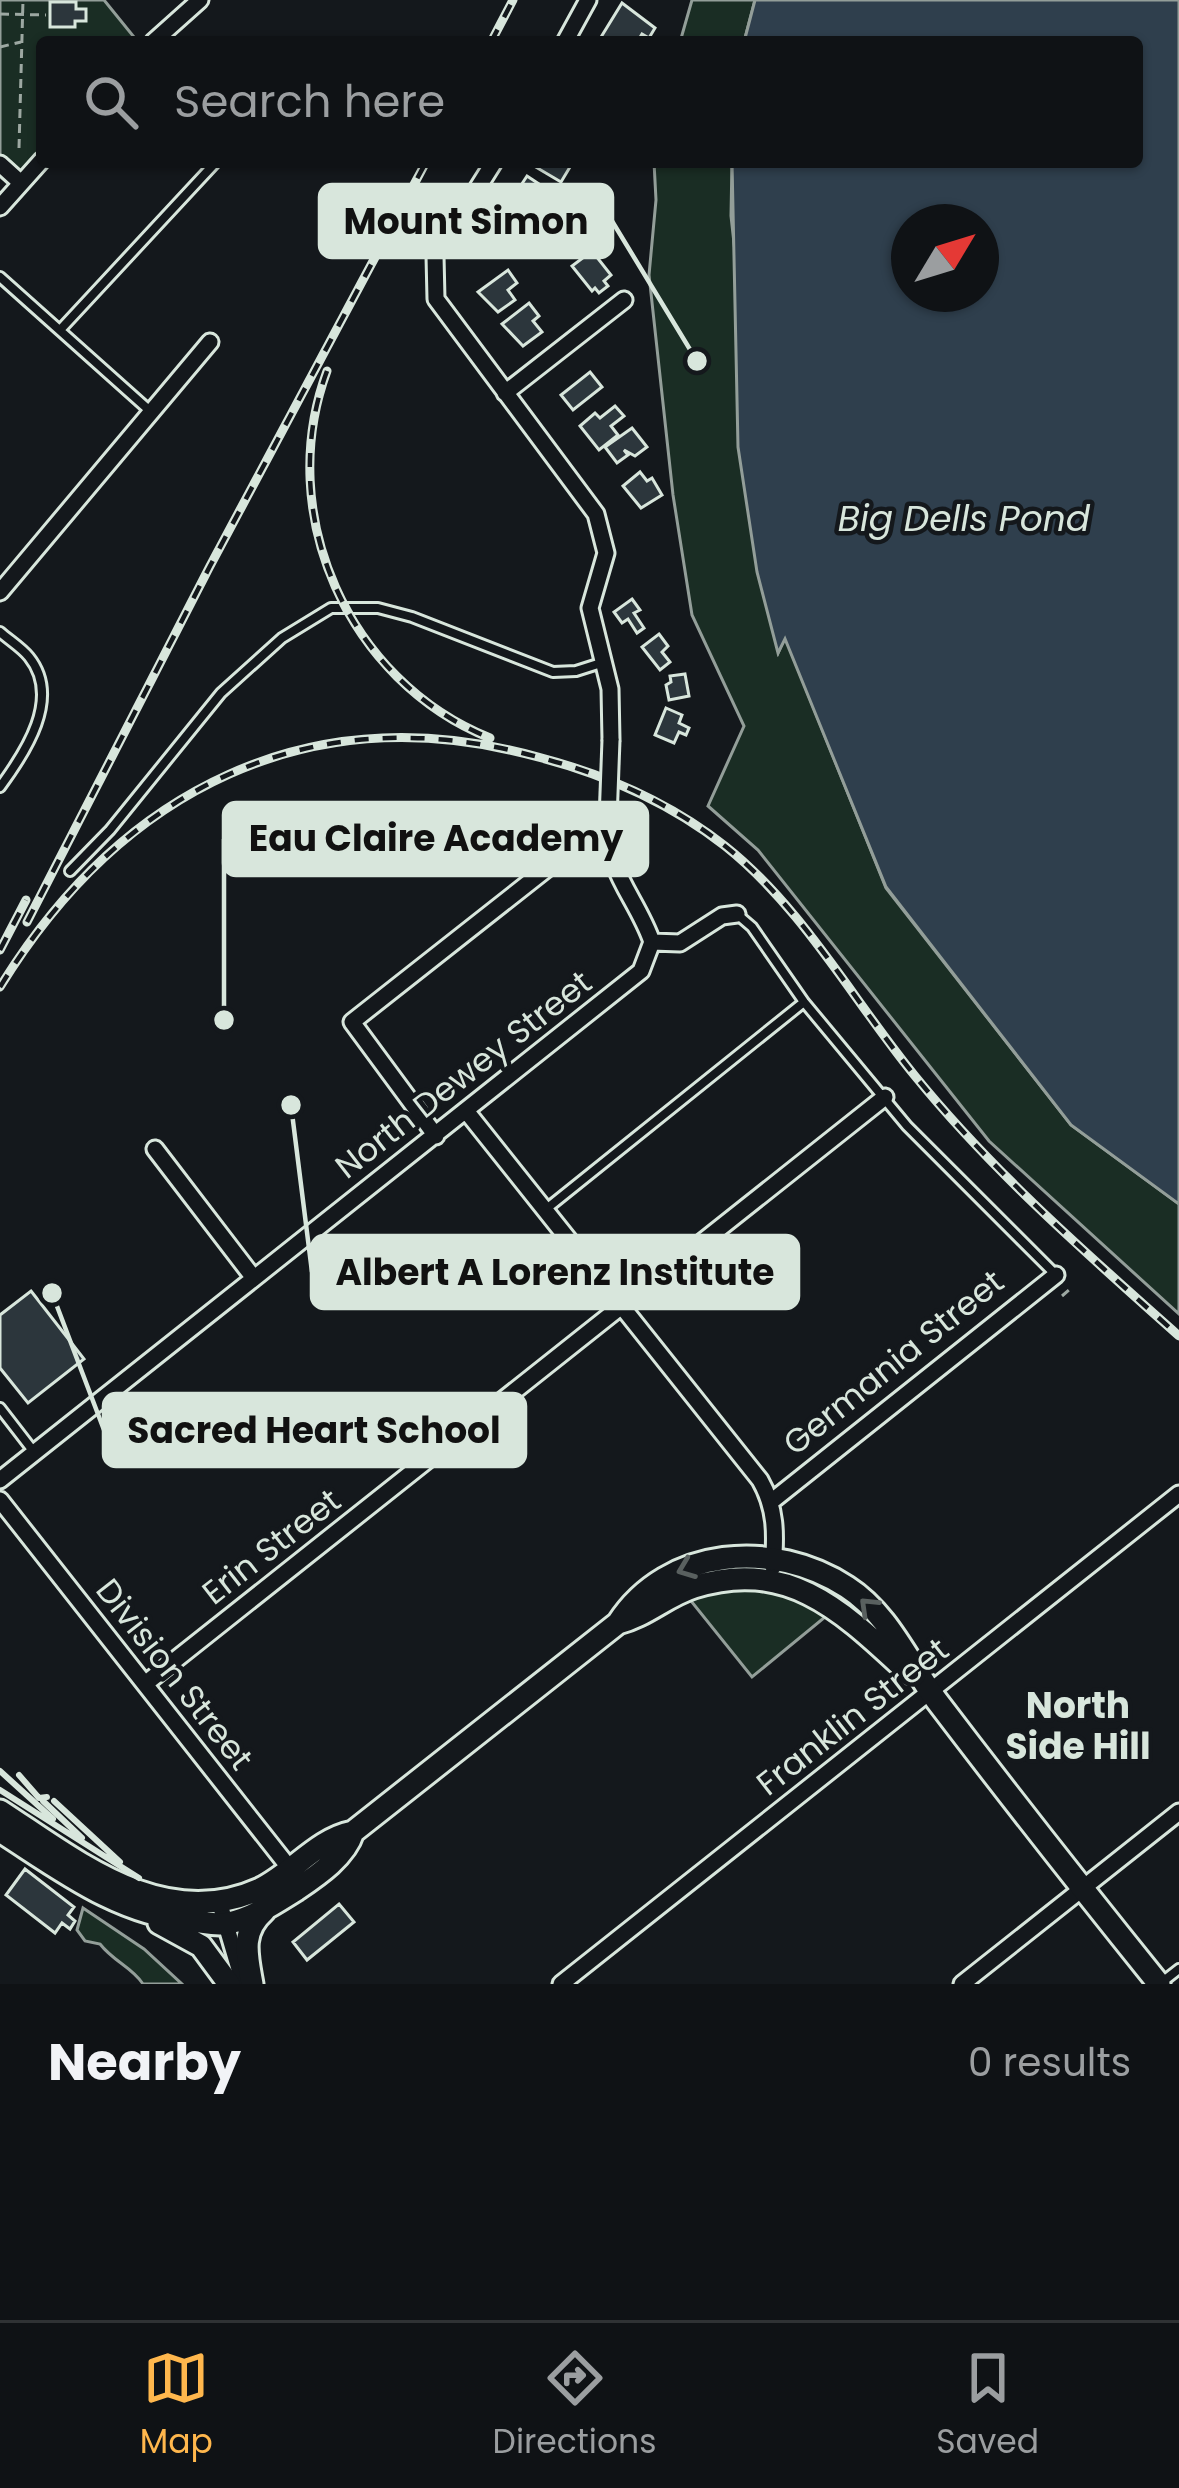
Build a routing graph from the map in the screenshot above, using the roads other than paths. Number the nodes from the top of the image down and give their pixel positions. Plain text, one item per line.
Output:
1 (200, 0) edge
2 (588, 0) edge
3 (160, 36) edge
4 (568, 36) edge
5 (0, 164) edge
6 (36, 167) edge
7 (210, 168) edge
8 (490, 168) edge
9 (21, 183) junction
10 (0, 207) edge
11 (0, 278) edge
12 (624, 300) dead end
13 (60, 330) junction
14 (210, 342) dead end
15 (506, 393) junction
16 (150, 411) junction
17 (0, 592) edge
18 (0, 632) edge
19 (602, 663) junction
20 (0, 787) edge
21 (606, 844) junction
22 (70, 871) dead end
23 (736, 914) joint
24 (652, 942) junction
25 (804, 1002) junction
26 (885, 1097) junction
27 (466, 1112) junction
28 (436, 1136) junction
29 (155, 1149) dead end
30 (545, 1210) junction
31 (1056, 1275) joint
32 (253, 1277) junction
33 (621, 1306) junction
34 (0, 1408) edge
35 (34, 1453) junction
36 (0, 1480) edge
37 (1179, 1494) edge
38 (0, 1500) edge
39 (772, 1501) junction
40 (772, 1570) junction
41 (145, 1684) junction
42 (931, 1693) junction
43 (0, 1811) edge
44 (1179, 1812) edge
45 (0, 1831) edge
46 (297, 1878) junction
47 (1082, 1889) junction
48 (219, 1901) junction
49 (274, 1903) junction
50 (132, 1909) junction
51 (224, 1924) junction
52 (1179, 1969) edge
53 (230, 1984) edge
54 (248, 1984) edge
55 (562, 1984) edge
56 (962, 1984) edge
57 (1160, 1984) edge

1 - 3 street
2 - 4 street
5 - 9 street
6 - 9 street
7 - 13 lane
8 - 15 street
9 - 10 street
11 - 13 lane
12 - 15 street
13 - 16 lane
14 - 16 street
15 - 19 street
16 - 17 street
18 - 20 lane
19 - 21 street, bridge
19 - 22 lane
21 - 24 street
21 - 28 street
23 - 24 street
23 - 25 lane
24 - 27 street, North Dewey Street
25 - 26 lane
25 - 30 lane
26 - 31 lane
26 - 33 street, Erin Street
27 - 28 street, North Dewey Street
27 - 30 street
28 - 32 street, North Dewey Street
29 - 32 street
30 - 33 street
31 - 39 street, Germania Street
32 - 35 street, North Dewey Street
33 - 39 street
33 - 41 street, Erin Street
34 - 35 lane
35 - 36 street, North Dewey Street
37 - 42 street, Franklin Street
38 - 41 street, Division Street
39 - 40 street
40 - 42 main road
40 - 46 main road
41 - 46 street, Division Street
42 - 47 main road
42 - 55 street, Franklin Street
43 - 48 main road
44 - 47 street
45 - 50 main road
46 - 48 main road
46 - 49 main road
47 - 56 street
47 - 57 main road
48 - 51 street
49 - 51 main road
49 - 54 main road
50 - 51 main road
50 - 53 main road
51 - 54 street
52 - 57 lane

